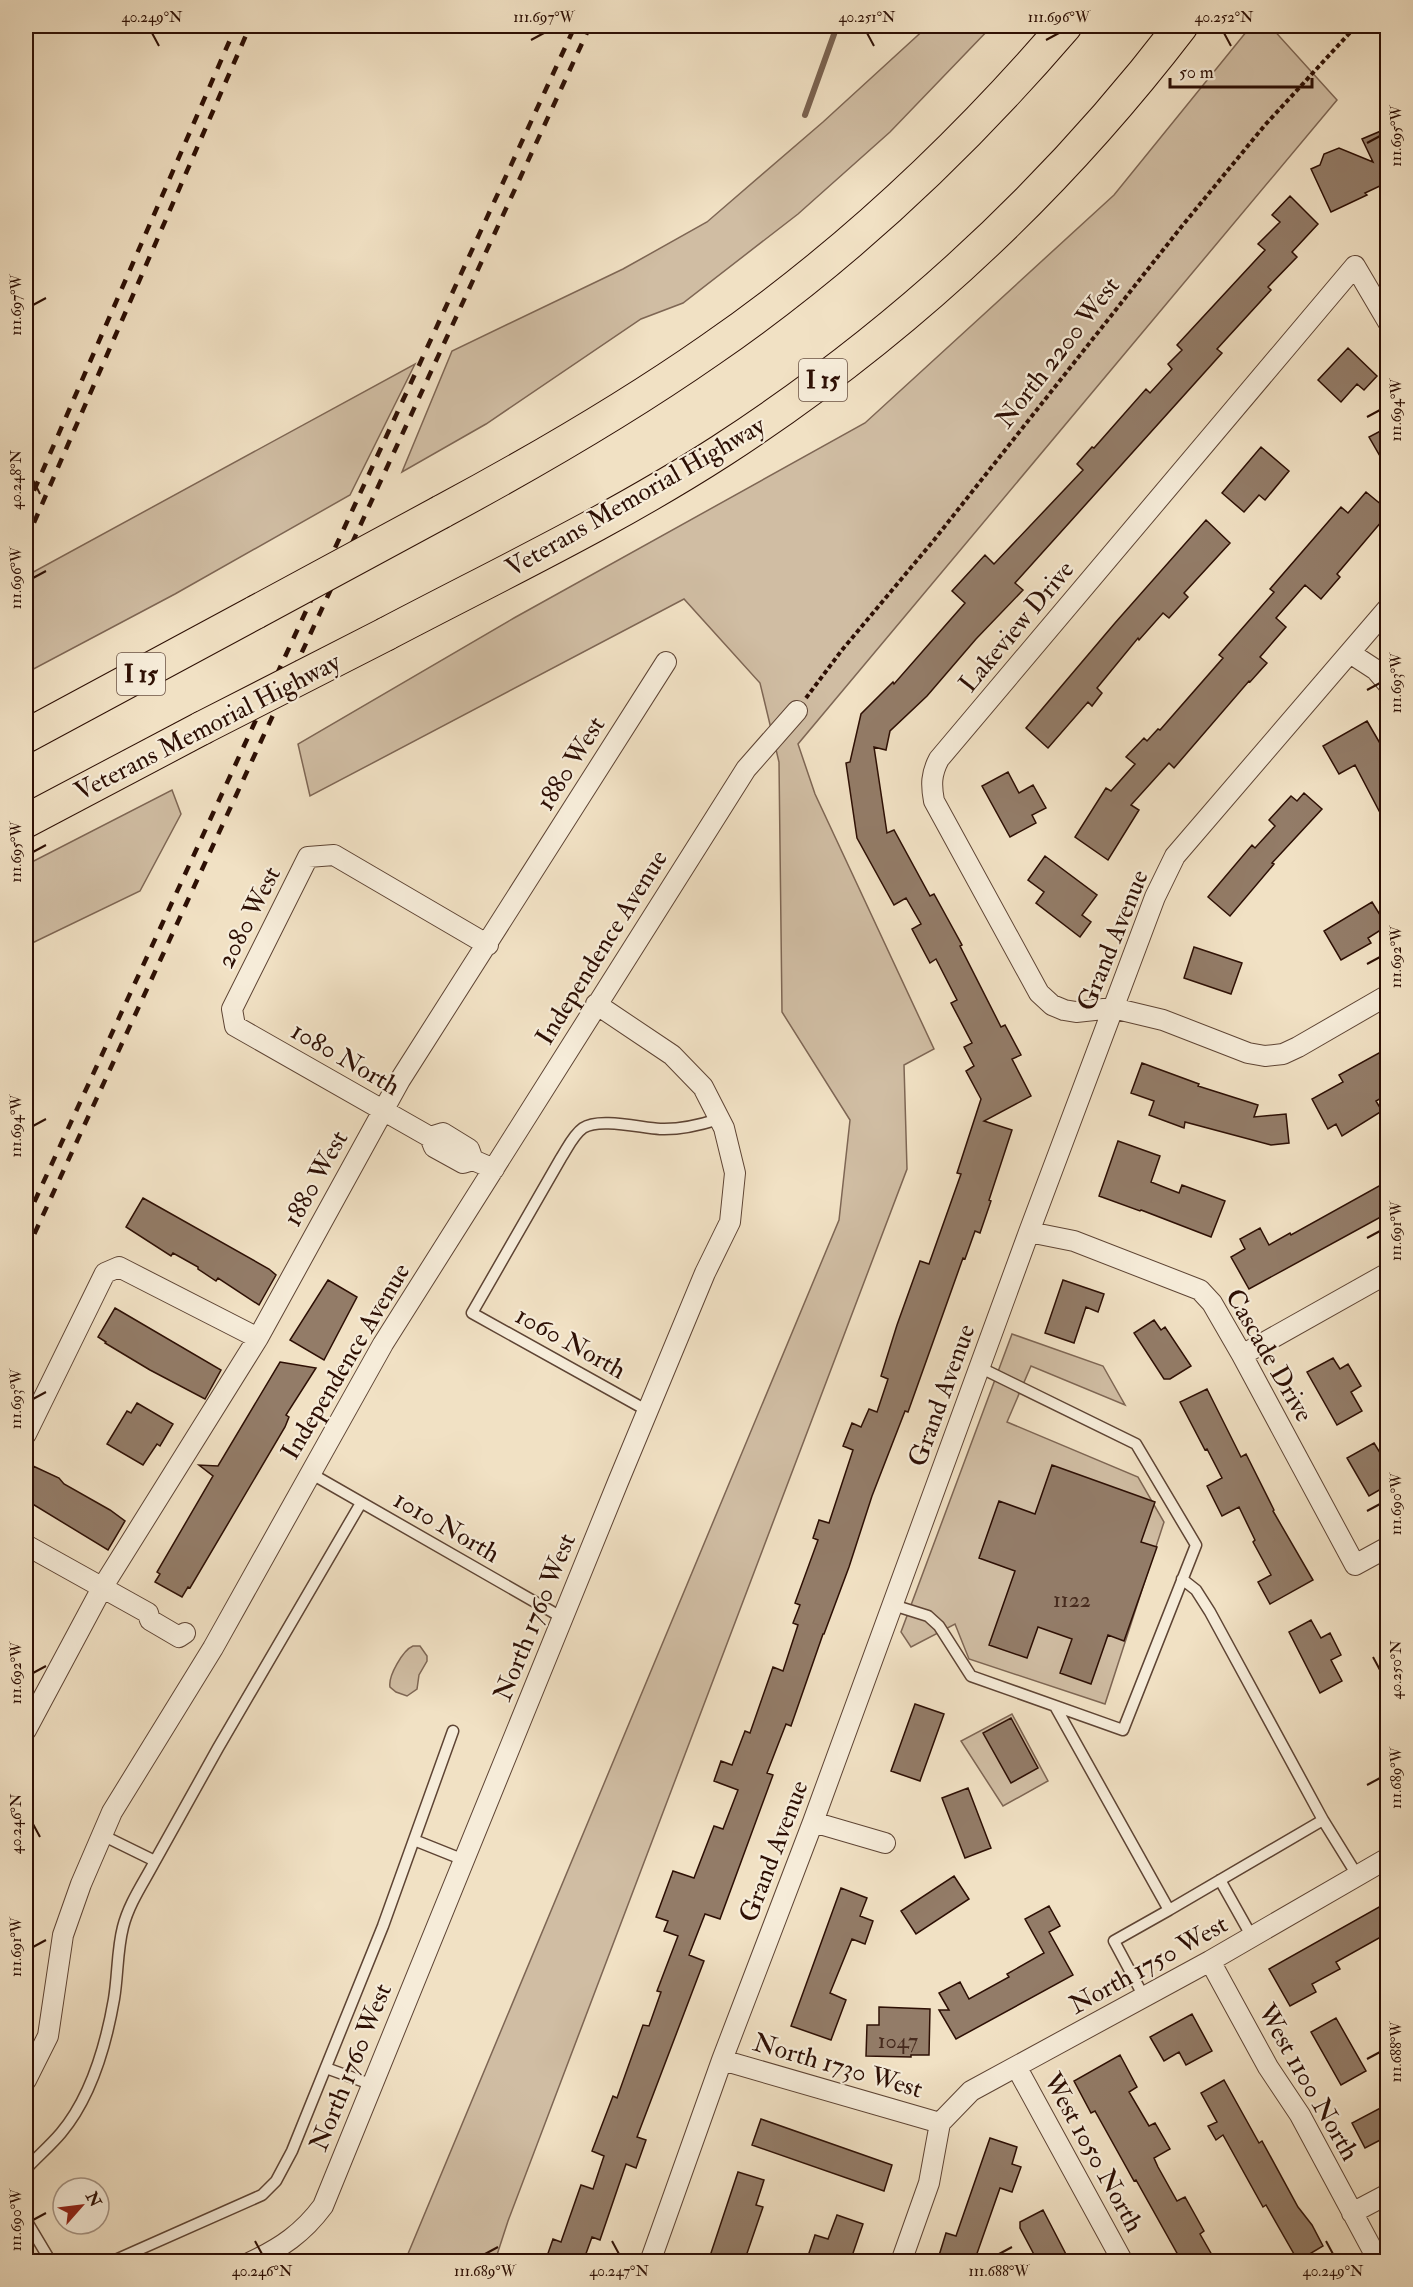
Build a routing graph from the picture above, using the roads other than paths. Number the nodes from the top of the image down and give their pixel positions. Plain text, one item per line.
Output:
1 (1065, 26) edge
2 (1181, 26) edge
3 (1388, 322) edge
4 (1388, 608) edge
5 (1350, 653) junction
6 (666, 662) dead end
7 (1388, 684) edge
8 (797, 711) road end
9 (26, 736) edge
10 (26, 821) edge
11 (488, 945) junction
12 (1388, 995) edge
13 (596, 1004) junction
14 (1113, 1008) junction
15 (235, 1026) joint
16 (384, 1110) junction
17 (719, 1119) junction
18 (494, 1169) junction
19 (1029, 1232) junction
20 (1388, 1273) edge
21 (258, 1338) junction
22 (1242, 1355) junction
23 (979, 1368) junction
24 (648, 1411) junction
25 (26, 1434) edge
26 (310, 1473) junction
27 (362, 1503) junction
28 (26, 1545) edge
29 (1388, 1547) edge
30 (1182, 1579) junction
31 (102, 1588) junction
32 (893, 1605) junction
33 (563, 1618) junction
34 (213, 1648) junction
35 (1055, 1706) junction
36 (26, 1730) edge
37 (453, 1731) dead end
38 (1323, 1820) junction
39 (813, 1822) junction
40 (102, 1835) junction
41 (414, 1840) junction
42 (885, 1843) dead end
43 (1388, 1857) edge
44 (464, 1860) junction
45 (155, 1861) junction
46 (1357, 1875) junction
47 (1220, 1880) junction
48 (1168, 1910) junction
49 (1252, 1936) junction
50 (1210, 1961) junction
51 (1144, 1997) junction
52 (722, 2060) junction
53 (326, 2068) junction
54 (1017, 2068) junction
55 (26, 2080) edge
56 (373, 2085) junction
57 (940, 2123) junction
58 (26, 2169) edge
59 (1388, 2194) edge
60 (1352, 2213) junction
61 (26, 2220) edge
62 (51, 2262) edge
63 (111, 2262) edge
64 (251, 2262) edge
65 (650, 2262) edge
66 (900, 2262) edge
67 (1123, 2262) edge
68 (1378, 2262) edge

1 - 9 highway, I 15, bridge
2 - 10 highway, Veterans Memorial Highway / I 15, bridge
3 - 14 street, Lakeview Drive
4 - 5 street, Grand Avenue
5 - 7 street
5 - 14 street, Grand Avenue
6 - 11 street, 1880 West
8 - 13 street, Independence Avenue
11 - 15 street, 2080 West
11 - 16 street, 1880 West
12 - 14 street, Lakeview Drive
13 - 17 street, North 1760 West
13 - 18 street, Independence Avenue
14 - 19 street, Grand Avenue
15 - 16 street, 1080 North
16 - 18 street, 1080 North
16 - 21 street, 1880 West
17 - 24 street, North 1760 West
17 - 24 lane, 1060 North
18 - 26 street, Independence Avenue
19 - 22 street, Cascade Drive
19 - 23 street, Grand Avenue
20 - 22 street
21 - 25 street
21 - 31 street, 1880 West
22 - 29 street, Cascade Drive
23 - 30 lane
23 - 32 street, Grand Avenue
24 - 33 street, North 1760 West
26 - 27 lane, 1010 North
26 - 34 street, Independence Avenue
27 - 33 lane, 1010 North
27 - 45 lane
28 - 31 street
30 - 35 lane
30 - 38 lane
31 - 34 street
31 - 36 street, 1880 West
32 - 35 lane
32 - 39 street, Grand Avenue
33 - 44 street, North 1760 West
34 - 40 street, Independence Avenue
35 - 48 lane
37 - 41 lane
38 - 46 lane
38 - 47 lane
39 - 42 street
39 - 52 street, Grand Avenue
40 - 45 lane
40 - 55 street, Independence Avenue
41 - 44 lane
41 - 53 lane
43 - 46 street, North 1750 West
44 - 56 street, North 1760 West
45 - 58 lane
46 - 49 street, North 1750 West
47 - 48 lane
47 - 49 lane
48 - 51 lane
49 - 50 street, North 1750 West
50 - 51 street, North 1750 West
50 - 60 street, West 1100 North
51 - 54 street, North 1750 West
52 - 57 street, North 1730 West
52 - 65 street, Grand Avenue
53 - 56 lane
53 - 63 lane
54 - 57 street, North 1750 West
54 - 67 street, West 1050 North
56 - 64 street, North 1760 West
57 - 66 street
59 - 60 street
60 - 68 street, West 1100 North
61 - 62 lane

